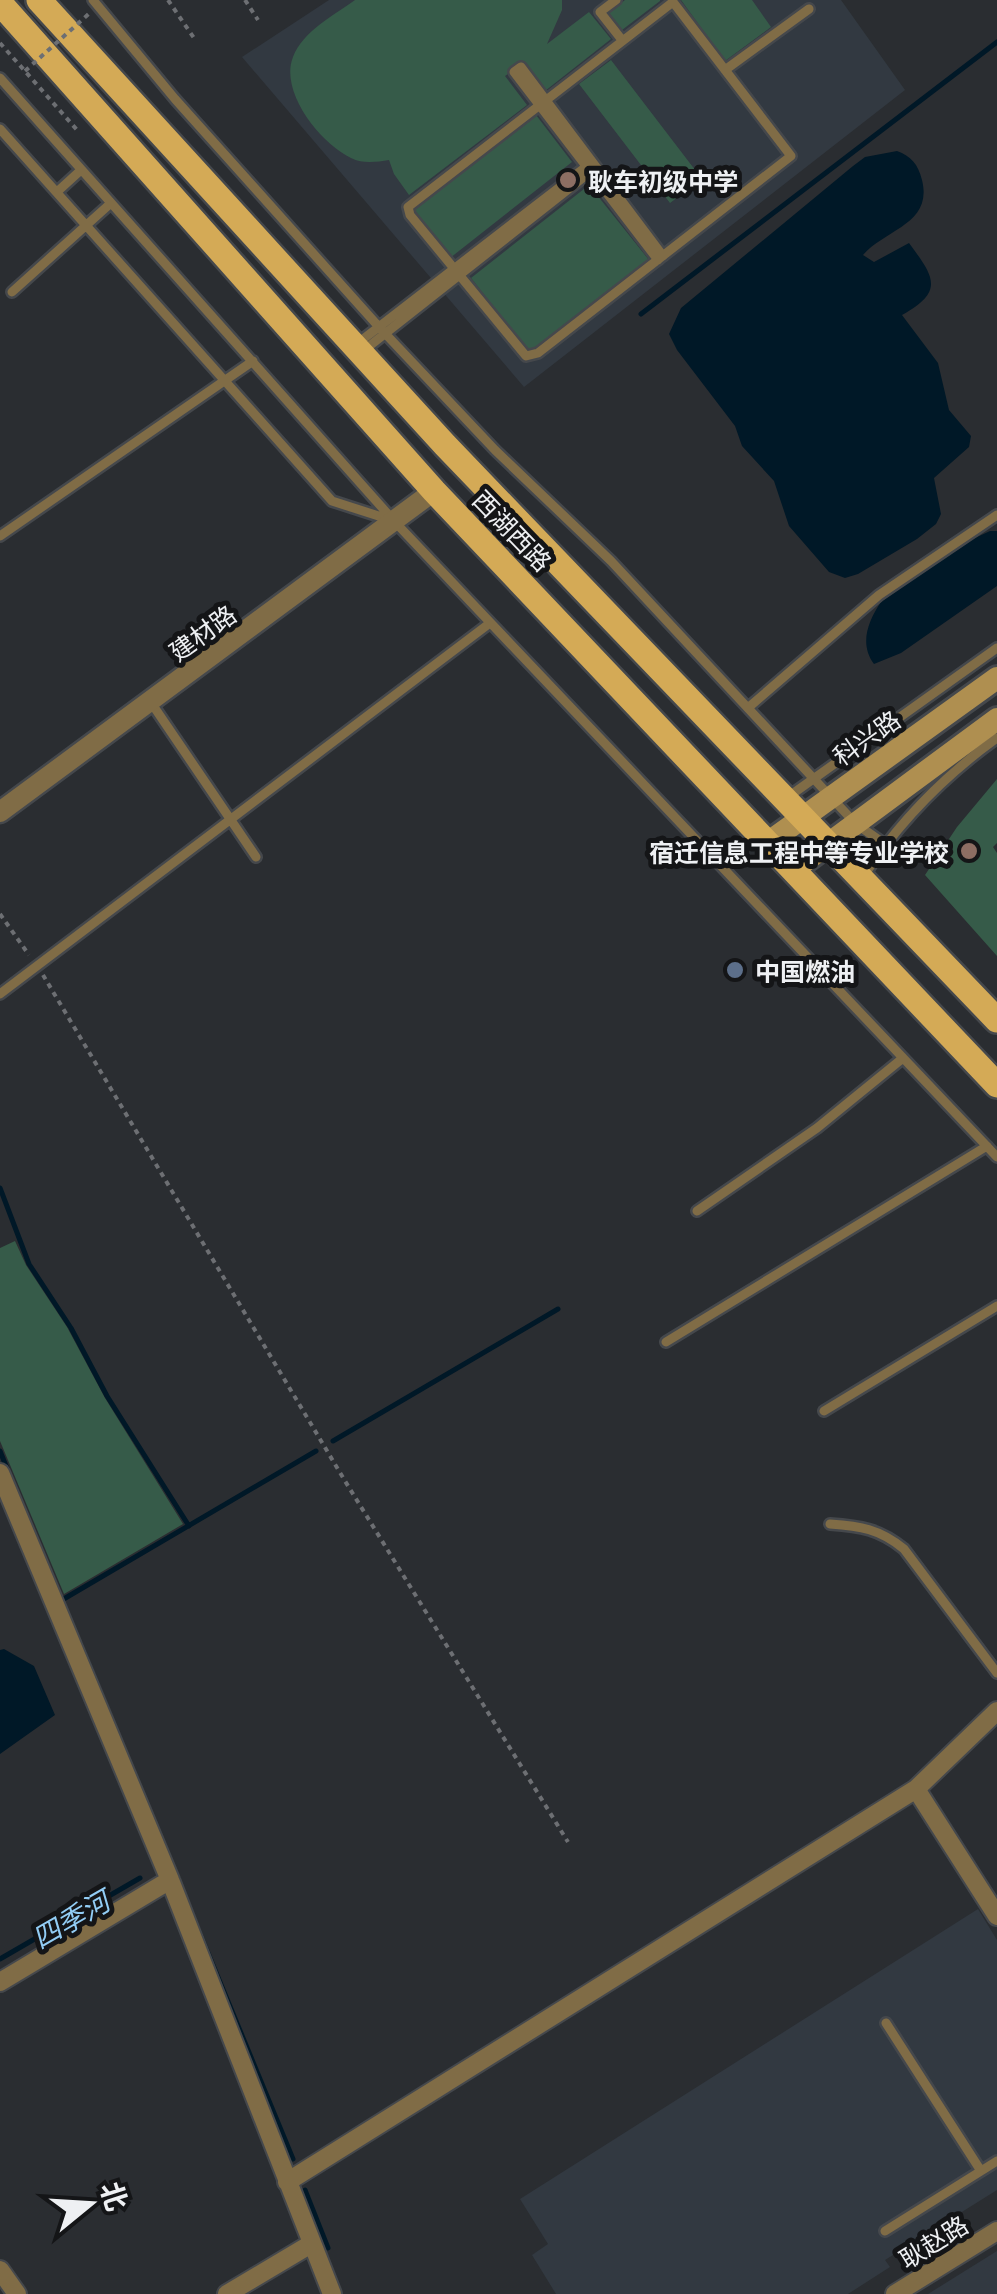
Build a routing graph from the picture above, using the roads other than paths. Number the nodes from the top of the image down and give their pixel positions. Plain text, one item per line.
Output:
1 (39, 0) edge
2 (616, 0) edge
3 (672, 1) edge
4 (0, 3) edge
5 (93, 6) edge
6 (808, 9) dead end
7 (622, 40) junction
8 (725, 70) junction
9 (0, 78) edge
10 (542, 102) junction
11 (0, 129) edge
12 (591, 169) junction
13 (81, 170) junction
14 (58, 191) junction
15 (111, 203) junction
16 (87, 224) junction
17 (660, 258) junction
18 (457, 272) junction
19 (12, 292) dead end
20 (382, 330) junction
21 (358, 349) junction
22 (253, 361) junction
23 (224, 381) junction
24 (434, 491) junction
25 (997, 515) edge
26 (394, 521) junction
27 (0, 536) edge
28 (490, 622) junction
29 (997, 648) edge
30 (997, 678) edge
31 (150, 701) junction
32 (749, 707) junction
33 (997, 719) edge
34 (997, 738) edge
35 (824, 786) junction
36 (795, 807) junction
37 (0, 812) edge
38 (230, 819) junction
39 (856, 823) junction
40 (769, 842) junction
41 (828, 843) junction
42 (886, 844) junction
43 (256, 856) dead end
44 (793, 870) junction
45 (862, 879) junction
46 (0, 994) edge
47 (997, 1020) edge
48 (903, 1058) junction
49 (997, 1085) edge
50 (987, 1146) junction
51 (997, 1157) edge
52 (697, 1211) dead end
53 (997, 1306) edge
54 (666, 1342) dead end
55 (824, 1412) dead end
56 (0, 1473) edge
57 (830, 1524) dead end
58 (997, 1673) edge
59 (997, 1711) edge
60 (916, 1789) junction
61 (170, 1880) junction
62 (997, 1916) edge
63 (0, 1982) edge
64 (886, 2024) dead end
65 (996, 2165) edge
66 (981, 2171) junction
67 (287, 2182) junction
68 (885, 2230) dead end
69 (997, 2231) edge
70 (311, 2244) junction
71 (0, 2270) edge
72 (17, 2294) edge
73 (227, 2294) edge
74 (332, 2294) edge
75 (896, 2294) edge

1 - 21 main road, 西湖西路
2 - 7 lane
3 - 7 lane
3 - 8 lane
4 - 24 main road, 西湖西路
5 - 20 lane
6 - 8 lane
7 - 10 lane
8 - 17 lane
9 - 13 lane
10 - 12 lane
10 - 18 lane
11 - 14 lane
12 - 17 lane
12 - 18 lane
13 - 14 lane
13 - 15 lane
14 - 16 lane
15 - 16 lane
15 - 22 lane
16 - 19 lane
16 - 23 lane
17 - 18 lane
18 - 20 lane
20 - 21 lane
20 - 32 lane
21 - 36 main road, 西湖西路
22 - 23 lane
22 - 26 lane
23 - 26 lane
23 - 27 lane
24 - 26 street, 建材路
24 - 40 main road, 西湖西路
25 - 32 lane
26 - 28 lane
26 - 31 street, 建材路
28 - 38 lane
28 - 48 lane
29 - 35 lane
30 - 35 main road, 科兴路
31 - 37 street, 建材路
31 - 38 lane
32 - 35 lane
33 - 39 main road
34 - 42 lane
35 - 36 main road, 科兴路
35 - 39 lane
36 - 40 main road, 科兴路
36 - 41 main road, 西湖西路
38 - 43 lane
38 - 46 lane
39 - 41 main road
39 - 42 lane
40 - 44 main road, 西湖西路
41 - 44 main road
41 - 45 main road, 西湖西路
42 - 45 lane
44 - 49 main road, 西湖西路
45 - 47 main road, 西湖西路
48 - 50 lane
48 - 52 lane
50 - 51 lane
50 - 54 lane
53 - 55 lane
56 - 61 street
57 - 58 lane
59 - 60 street
60 - 62 street
60 - 67 street
61 - 63 street
61 - 67 street
64 - 66 lane
65 - 66 lane
66 - 68 lane
67 - 70 street
69 - 75 street, 耿赵路
70 - 73 street
70 - 74 street
71 - 72 street

